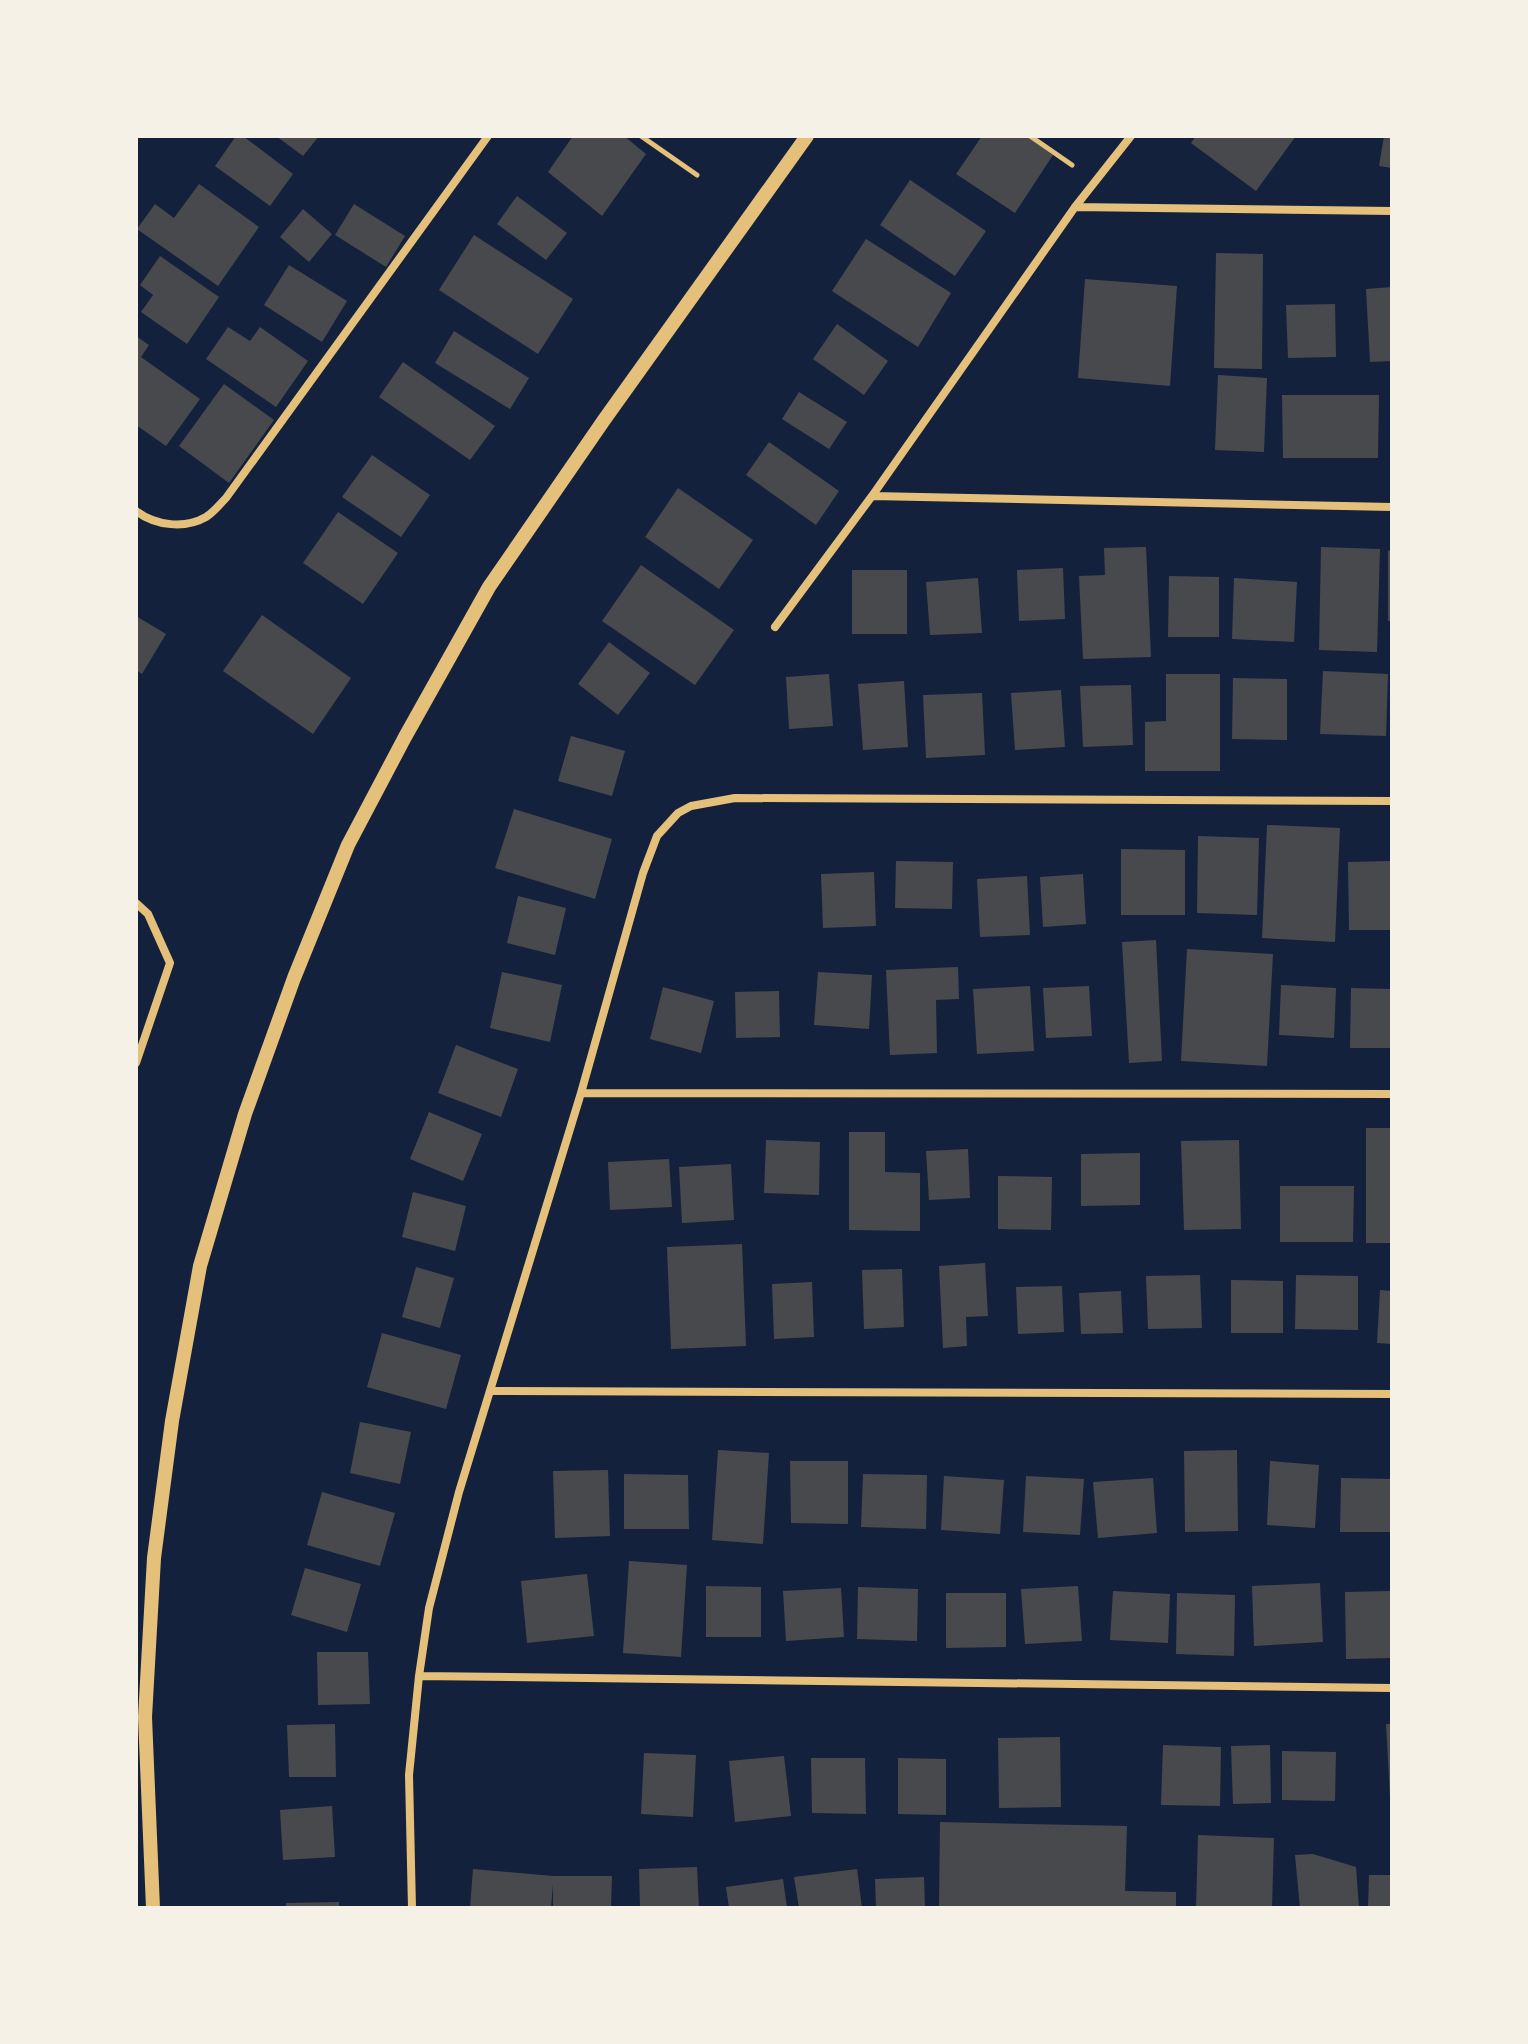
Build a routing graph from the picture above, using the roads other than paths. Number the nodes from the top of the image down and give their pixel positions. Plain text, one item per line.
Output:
1 (488, 136) edge
2 (807, 136) edge
3 (1131, 136) edge
4 (1075, 207) junction
5 (1392, 211) edge
6 (872, 496) junction
7 (1392, 507) edge
8 (136, 511) edge
9 (775, 627) dead end
10 (1392, 801) edge
11 (136, 903) edge
12 (136, 1063) edge
13 (581, 1093) junction
14 (1392, 1094) edge
15 (490, 1391) junction
16 (1392, 1394) edge
17 (419, 1676) junction
18 (1392, 1688) edge
19 (153, 1908) edge
20 (412, 1908) edge

1 - 8 street
2 - 19 street
3 - 4 street
4 - 5 street
4 - 6 street
6 - 7 street
6 - 9 street
10 - 13 street
11 - 12 street
13 - 14 street
13 - 15 street
15 - 16 street
15 - 17 street
17 - 18 street
17 - 20 street

